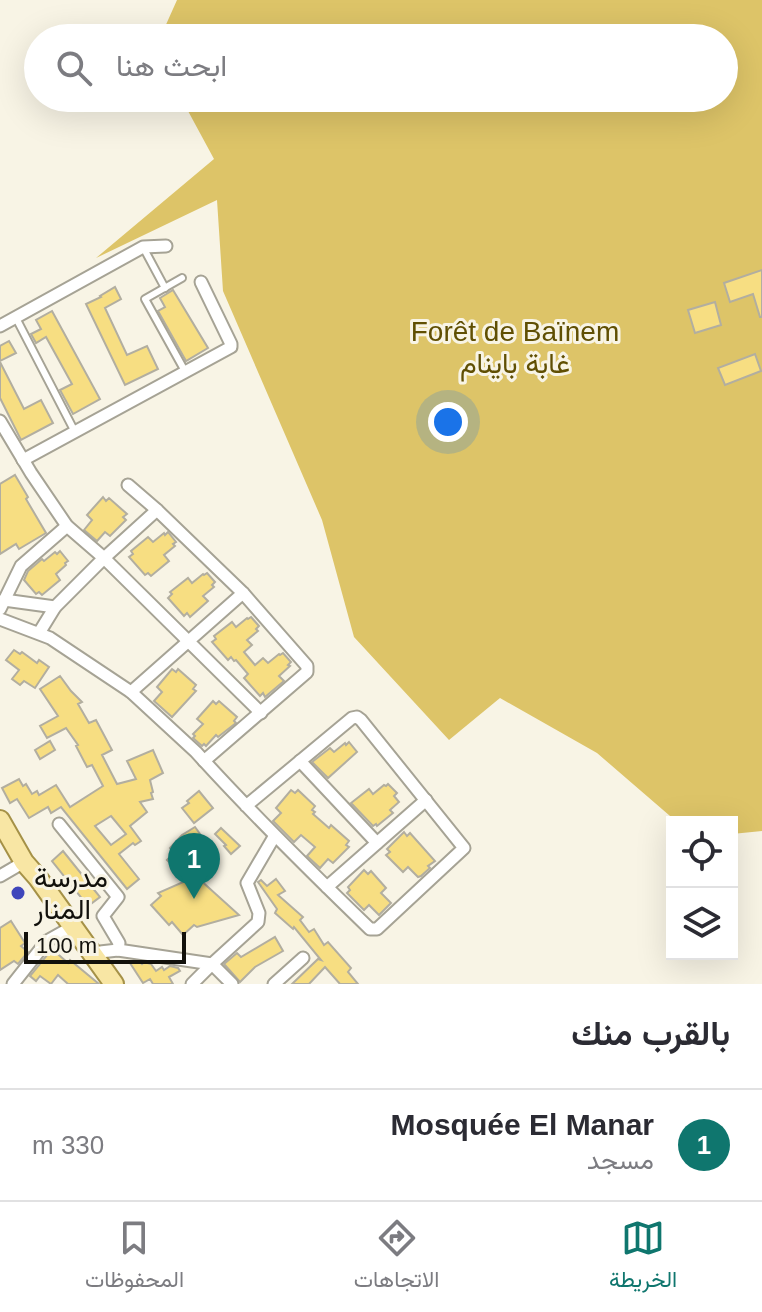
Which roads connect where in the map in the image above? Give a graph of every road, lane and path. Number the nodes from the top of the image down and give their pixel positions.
1 (166, 246) dead end
2 (143, 247) junction
3 (182, 278) dead end
4 (201, 282) dead end
5 (165, 288) junction
6 (16, 317) junction
7 (0, 326) edge
8 (186, 373) junction
9 (0, 421) edge
10 (75, 432) junction
11 (23, 460) junction
12 (128, 485) dead end
13 (157, 510) junction
14 (67, 526) junction
15 (104, 558) junction
16 (243, 593) junction
17 (2, 604) edge
18 (55, 607) junction
19 (0, 619) edge
20 (39, 633) junction
21 (189, 642) junction
22 (131, 692) junction
23 (261, 713) junction
24 (204, 761) junction
25 (300, 761) junction
26 (426, 800) junction
27 (246, 806) junction
28 (0, 820) edge
29 (59, 824) dead end
30 (274, 837) junction
31 (377, 843) junction
32 (24, 862) junction
33 (0, 876) edge
34 (327, 887) junction
35 (72, 927) junction
36 (118, 950) junction
37 (91, 953) junction
38 (303, 958) dead end
39 (212, 964) junction
40 (110, 982) edge
41 (13, 984) edge
42 (192, 984) edge
43 (232, 984) edge
44 (274, 984) edge

1 - 2 street
2 - 5 lane
2 - 6 street
3 - 5 lane
4 - 8 street
5 - 8 lane
6 - 7 street
6 - 10 lane
8 - 10 street
9 - 11 street
10 - 11 street
11 - 14 street
12 - 13 street
13 - 15 street
13 - 16 street
14 - 15 street
14 - 17 street
15 - 18 street
15 - 21 street
16 - 21 street
16 - 23 street
17 - 18 street
18 - 20 street
19 - 20 street
20 - 22 street
21 - 22 street
21 - 23 street
22 - 24 street
23 - 24 street
24 - 27 street
25 - 26 street
25 - 27 street
25 - 31 street
26 - 31 street
26 - 34 street
27 - 30 street
28 - 32 main road
29 - 36 street
30 - 34 street
30 - 39 street
31 - 34 street
32 - 33 street
32 - 35 main road
35 - 37 main road
35 - 41 street
36 - 37 street
36 - 39 street
37 - 40 main road
38 - 44 street
39 - 42 street
39 - 43 street

